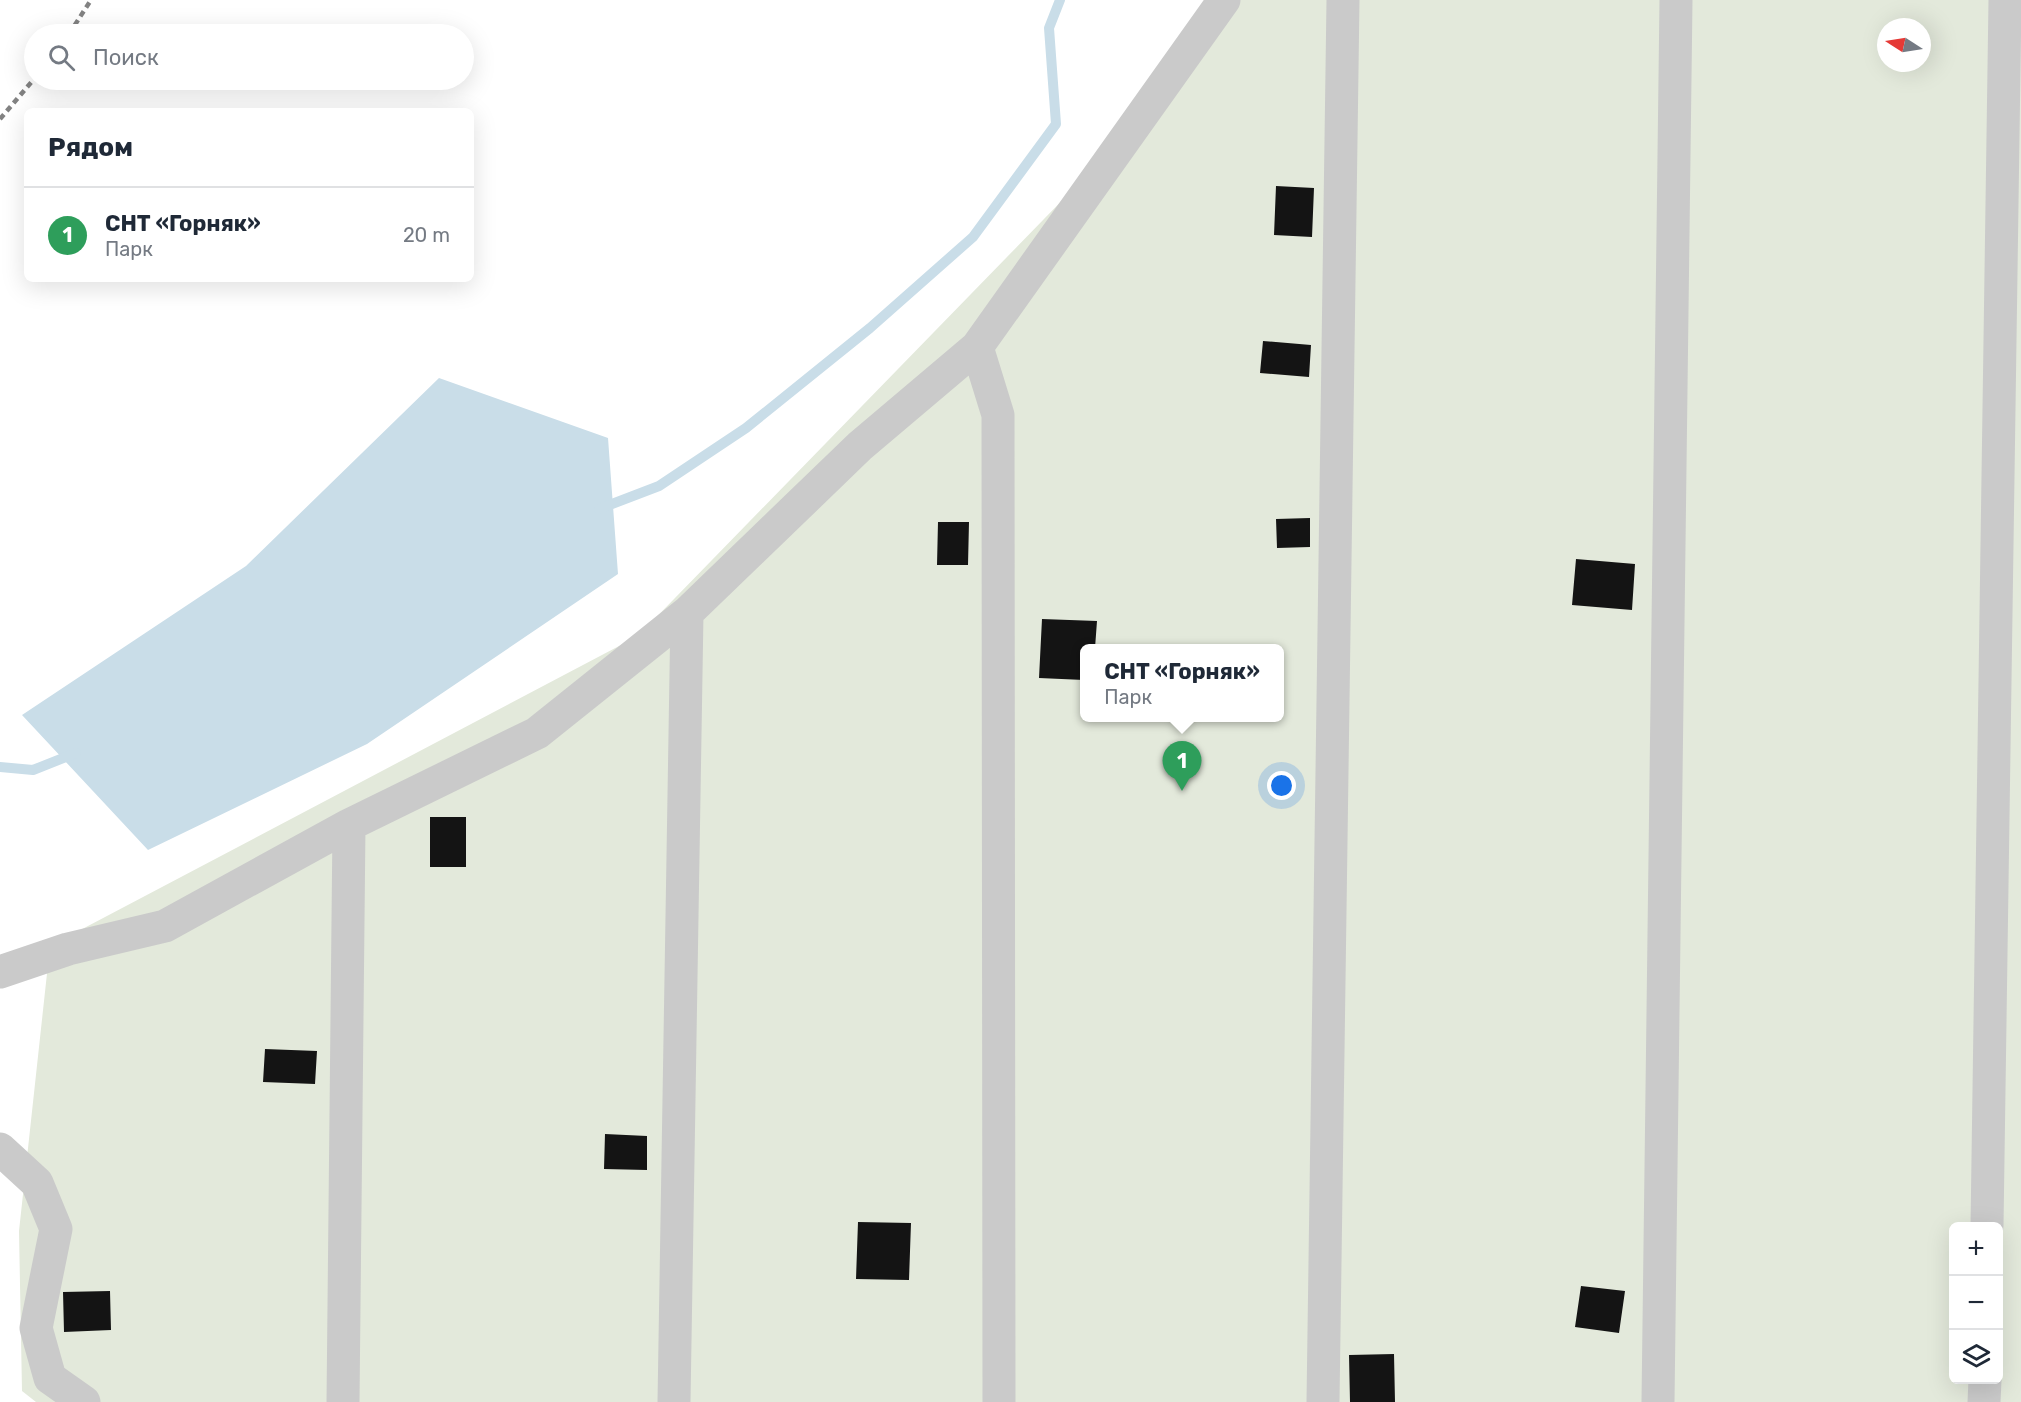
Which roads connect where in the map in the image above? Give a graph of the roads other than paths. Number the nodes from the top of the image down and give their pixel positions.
1 (1224, 0) edge
2 (1343, 0) edge
3 (1676, 0) edge
4 (2005, 0) edge
5 (977, 347) junction
6 (687, 613) junction
7 (349, 825) junction
8 (0, 972) edge
9 (0, 1149) edge
10 (1987, 1222) edge
11 (1985, 1384) edge
12 (84, 1402) edge
13 (343, 1402) edge
14 (674, 1402) edge
15 (999, 1402) edge
16 (1323, 1402) edge
17 (1658, 1402) edge
18 (1984, 1402) edge

1 - 5 street
2 - 16 street
3 - 17 street
4 - 10 street
5 - 6 street
5 - 15 street
6 - 7 street
6 - 14 street
7 - 8 street
7 - 13 street
9 - 12 street
11 - 18 street

